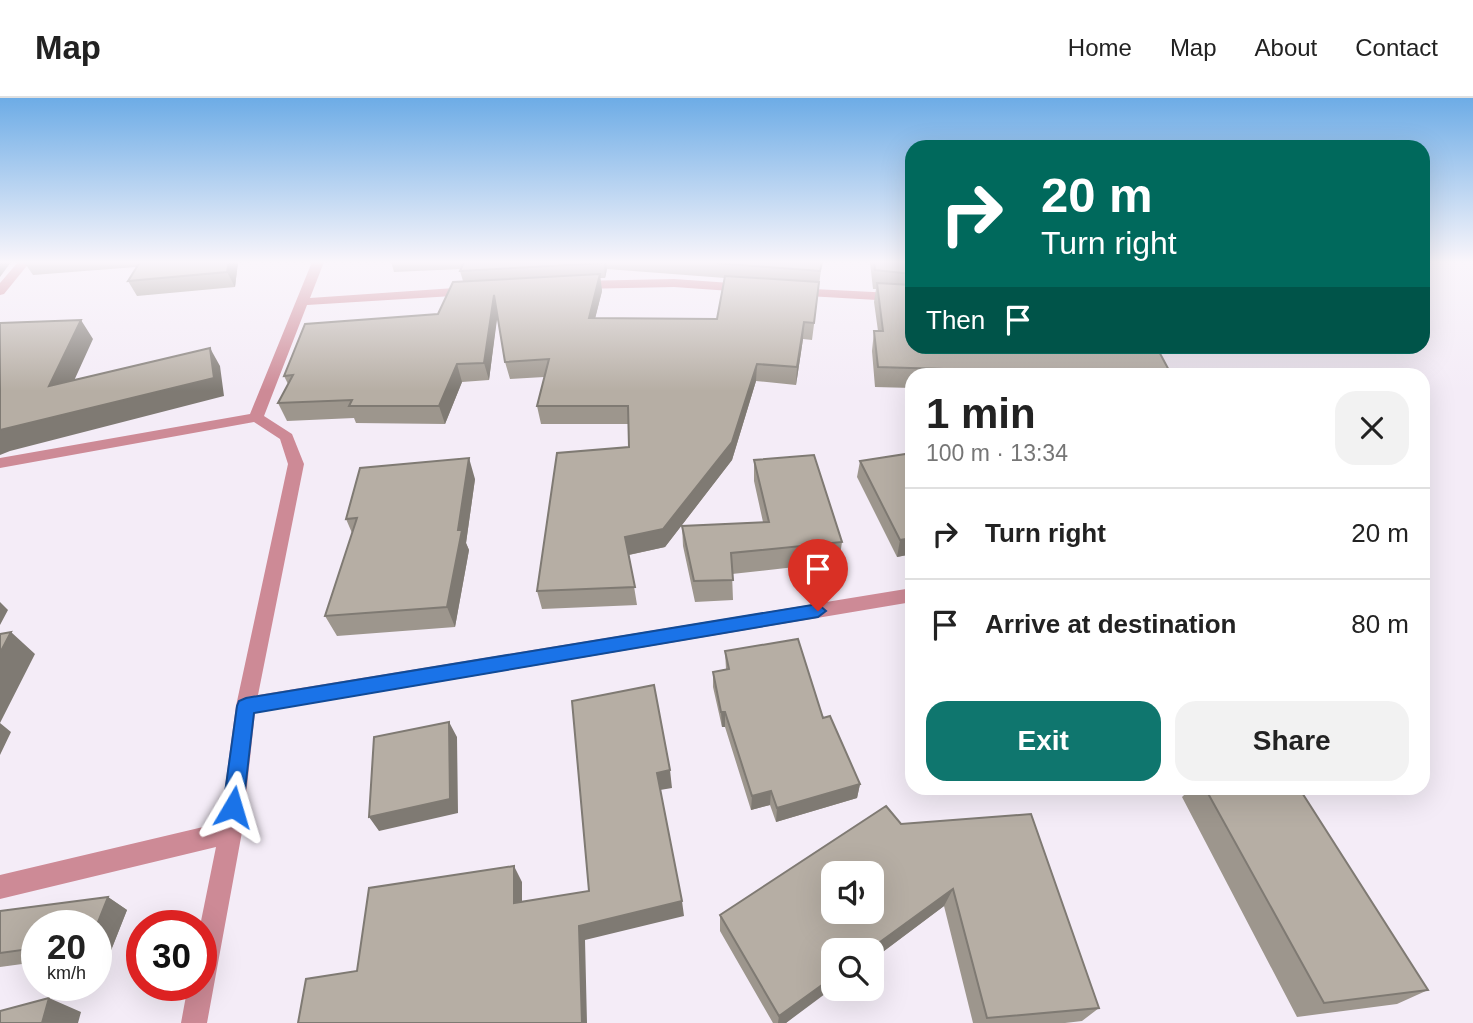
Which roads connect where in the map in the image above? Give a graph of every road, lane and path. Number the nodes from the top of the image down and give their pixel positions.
1 (301, 305) edge
2 (256, 418) junction
3 (0, 463) edge
4 (905, 597) edge
5 (246, 706) junction
6 (230, 832) junction
7 (0, 887) edge
8 (215, 910) edge
9 (198, 1001) edge
10 (194, 1023) edge

1 - 2 street
2 - 3 street
2 - 5 street
4 - 5 street
5 - 6 street
6 - 7 street
6 - 8 street
9 - 10 street

